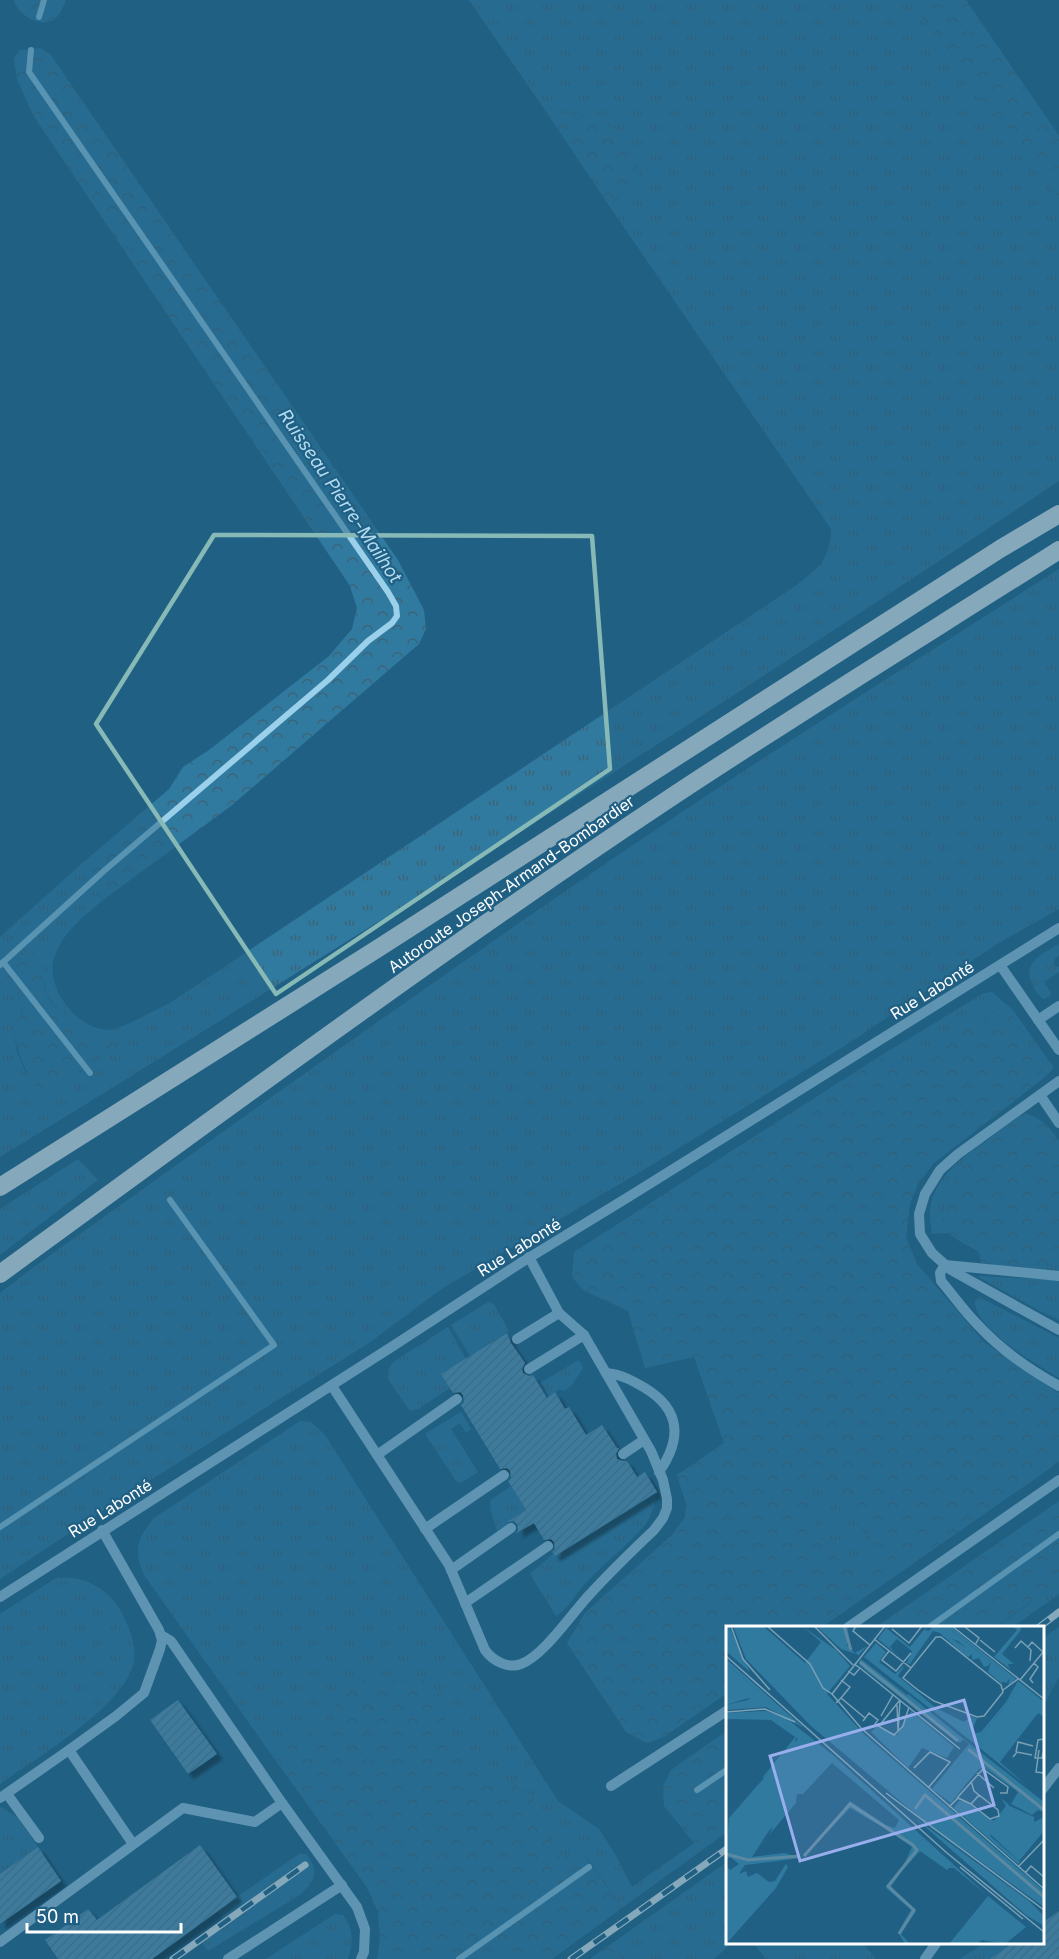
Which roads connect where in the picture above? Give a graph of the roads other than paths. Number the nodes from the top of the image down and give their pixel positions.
1 (1059, 505) edge
2 (1059, 514) edge
3 (1000, 549) junction
4 (1059, 550) edge
5 (1059, 928) edge
6 (1000, 965) junction
7 (1059, 1006) edge
8 (1038, 1020) junction
9 (1059, 1050) edge
10 (1059, 1081) edge
11 (1040, 1095) junction
12 (1059, 1123) edge
13 (0, 1187) edge
14 (529, 1257) junction
15 (945, 1264) junction
16 (0, 1274) edge
17 (1059, 1276) edge
18 (559, 1313) junction
19 (1059, 1330) edge
20 (584, 1335) junction
21 (517, 1339) dead end
22 (529, 1369) dead end
23 (606, 1373) junction
24 (332, 1386) junction
25 (1059, 1386) edge
26 (457, 1399) dead end
27 (644, 1440) junction
28 (622, 1454) dead end
29 (377, 1455) junction
30 (659, 1472) junction
31 (504, 1475) dead end
32 (1059, 1480) edge
33 (511, 1528) dead end
34 (425, 1529) junction
35 (102, 1530) junction
36 (548, 1546) dead end
37 (451, 1570) junction
38 (0, 1597) edge
39 (465, 1603) junction
40 (850, 1626) edge
41 (161, 1635) junction
42 (726, 1711) edge
43 (69, 1750) junction
44 (1059, 1768) edge
45 (611, 1786) dead end
46 (1044, 1787) edge
47 (3, 1796) edge
48 (282, 1803) junction
49 (39, 1838) dead end
50 (133, 1844) junction
51 (342, 1885) junction
52 (0, 1942) edge
53 (936, 1944) edge
54 (228, 1959) edge
55 (361, 1959) edge
56 (925, 1959) edge

1 - 3 highway
2 - 3 highway
3 - 13 highway, Autoroute Joseph-Armand-Bombardier
4 - 16 highway, Autoroute Joseph-Armand-Bombardier
5 - 6 street, Rue Labonté
6 - 8 street
6 - 14 street, Rue Labonté
7 - 8 street
8 - 9 street
10 - 11 street
11 - 12 street
11 - 15 street
14 - 18 street
14 - 24 street, Rue Labonté
15 - 17 street
15 - 19 street
15 - 25 street
18 - 20 street
18 - 21 street
20 - 22 street
20 - 23 street
23 - 27 street
23 - 30 street
24 - 29 street
24 - 35 street, Rue Labonté
26 - 29 street
27 - 28 street
27 - 30 street
29 - 34 street
30 - 39 street
31 - 34 street
32 - 40 street
33 - 37 street
34 - 37 street
35 - 38 street, Rue Labonté
35 - 41 street
36 - 39 street
37 - 39 street
41 - 43 street
41 - 48 street
42 - 45 street
43 - 47 street
43 - 50 street
44 - 46 street
47 - 49 street
48 - 50 street
48 - 51 street
50 - 52 street
51 - 54 street
51 - 55 street
53 - 56 street

